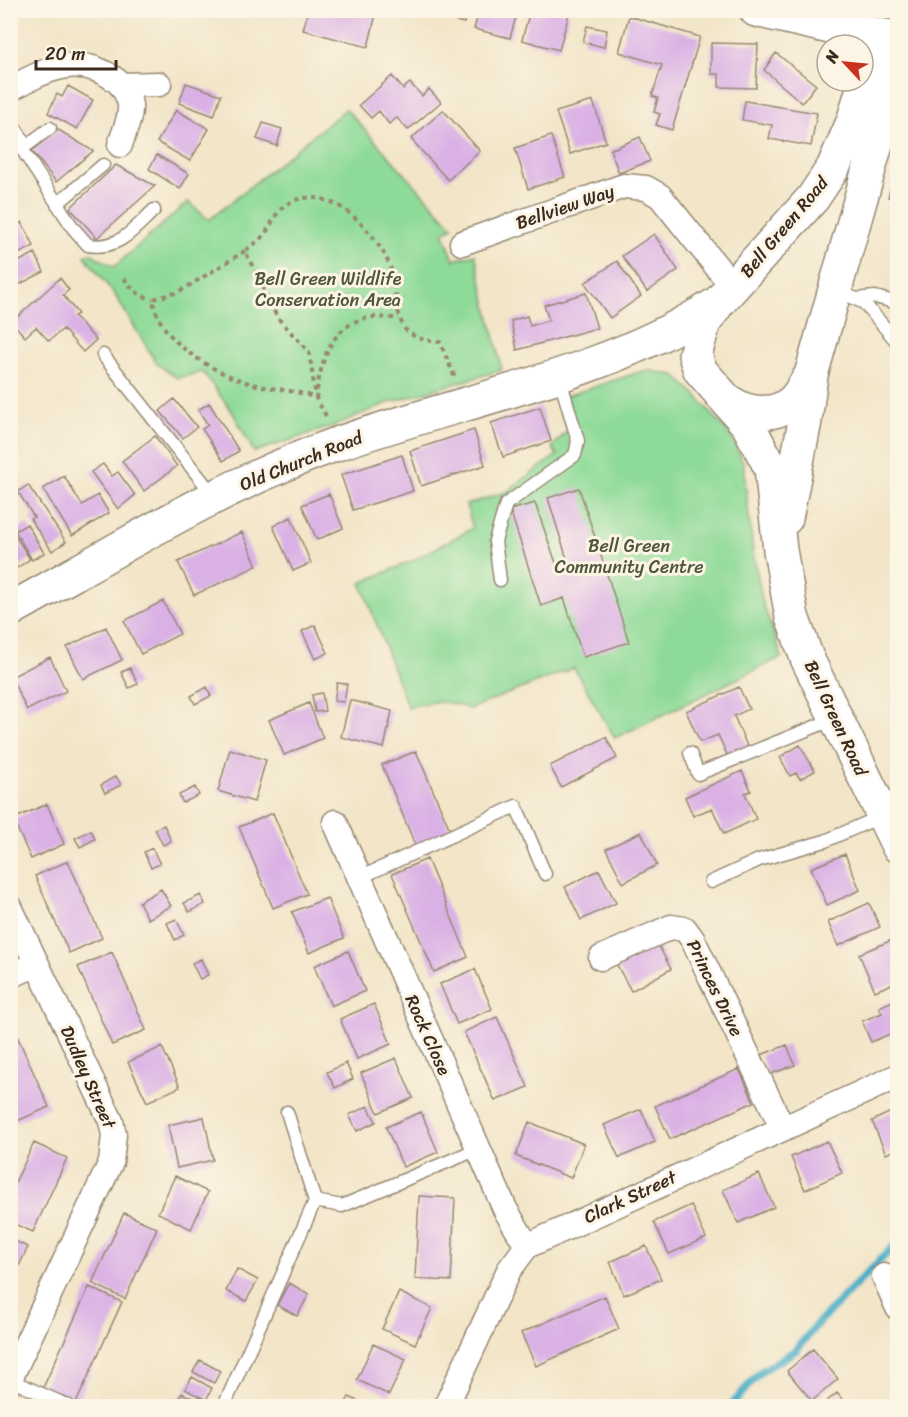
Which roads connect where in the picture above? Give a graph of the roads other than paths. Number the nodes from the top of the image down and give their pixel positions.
1 (767, 14) edge
2 (888, 37) edge
3 (815, 40) edge
4 (897, 66) edge
5 (159, 84) dead end
6 (121, 85) junction
7 (10, 89) edge
8 (849, 93) edge
9 (853, 122) junction
10 (50, 128) dead end
11 (16, 140) edge
12 (120, 145) dead end
13 (103, 165) dead end
14 (813, 198) junction
15 (57, 204) junction
16 (154, 210) dead end
17 (853, 226) junction
18 (462, 243) dead end
19 (845, 294) junction
20 (726, 295) junction
21 (897, 303) edge
22 (897, 343) edge
23 (103, 355) dead end
24 (611, 357) junction
25 (700, 370) junction
26 (558, 374) junction
27 (811, 375) junction
28 (730, 402) junction
29 (215, 497) junction
30 (780, 550) junction
31 (500, 580) dead end
32 (10, 610) edge
33 (835, 718) junction
34 (690, 753) dead end
35 (883, 815) junction
36 (334, 822) dead end
37 (897, 846) edge
38 (545, 874) dead end
39 (359, 878) junction
40 (711, 882) dead end
41 (10, 907) edge
42 (601, 958) dead end
43 (37, 964) junction
44 (10, 976) edge
45 (897, 1076) edge
46 (287, 1112) dead end
47 (782, 1127) junction
48 (478, 1149) junction
49 (315, 1201) junction
50 (527, 1246) junction
51 (884, 1276) dead end
52 (897, 1308) edge
53 (10, 1379) edge
54 (69, 1407) edge
55 (224, 1407) edge
56 (446, 1407) edge

1 - 2 main road
1 - 3 main road
2 - 9 main road, Bell Green Road
4 - 17 main road, Bell Green Road
5 - 6 street
6 - 7 street
6 - 12 street
8 - 9 main road
9 - 14 main road, Bell Green Road
10 - 11 lane
11 - 15 lane
13 - 15 lane
14 - 17 main road
14 - 20 main road, Bell Green Road
15 - 16 lane
17 - 19 main road, Bell Green Road
18 - 20 street, Bellview Way
19 - 21 lane
19 - 22 lane
19 - 27 main road, Bell Green Road
20 - 24 main road, Old Church Road
20 - 25 main road, Bell Green Road
23 - 29 lane
24 - 25 main road, Old Church Road
24 - 26 main road, Old Church Road
25 - 28 main road, Bell Green Road
26 - 29 main road, Old Church Road
26 - 31 lane
27 - 28 main road, Bell Green Road
27 - 30 main road, Bell Green Road
28 - 30 main road, Bell Green Road
29 - 32 main road, Old Church Road
30 - 33 main road, Bell Green Road
33 - 34 lane
33 - 35 main road, Bell Green Road
35 - 37 main road, Bell Green Road
35 - 40 lane
36 - 39 street, Rock Close
38 - 39 lane
39 - 48 street, Rock Close
41 - 43 street, Dudley Street
42 - 47 street, Princes Drive
43 - 44 street
43 - 53 street, Dudley Street
45 - 47 street, Clark Street
46 - 49 lane
47 - 50 street, Clark Street
48 - 49 lane
48 - 50 street, Rock Close
49 - 55 lane
50 - 56 street, Clark Street
51 - 52 street
53 - 54 lane

